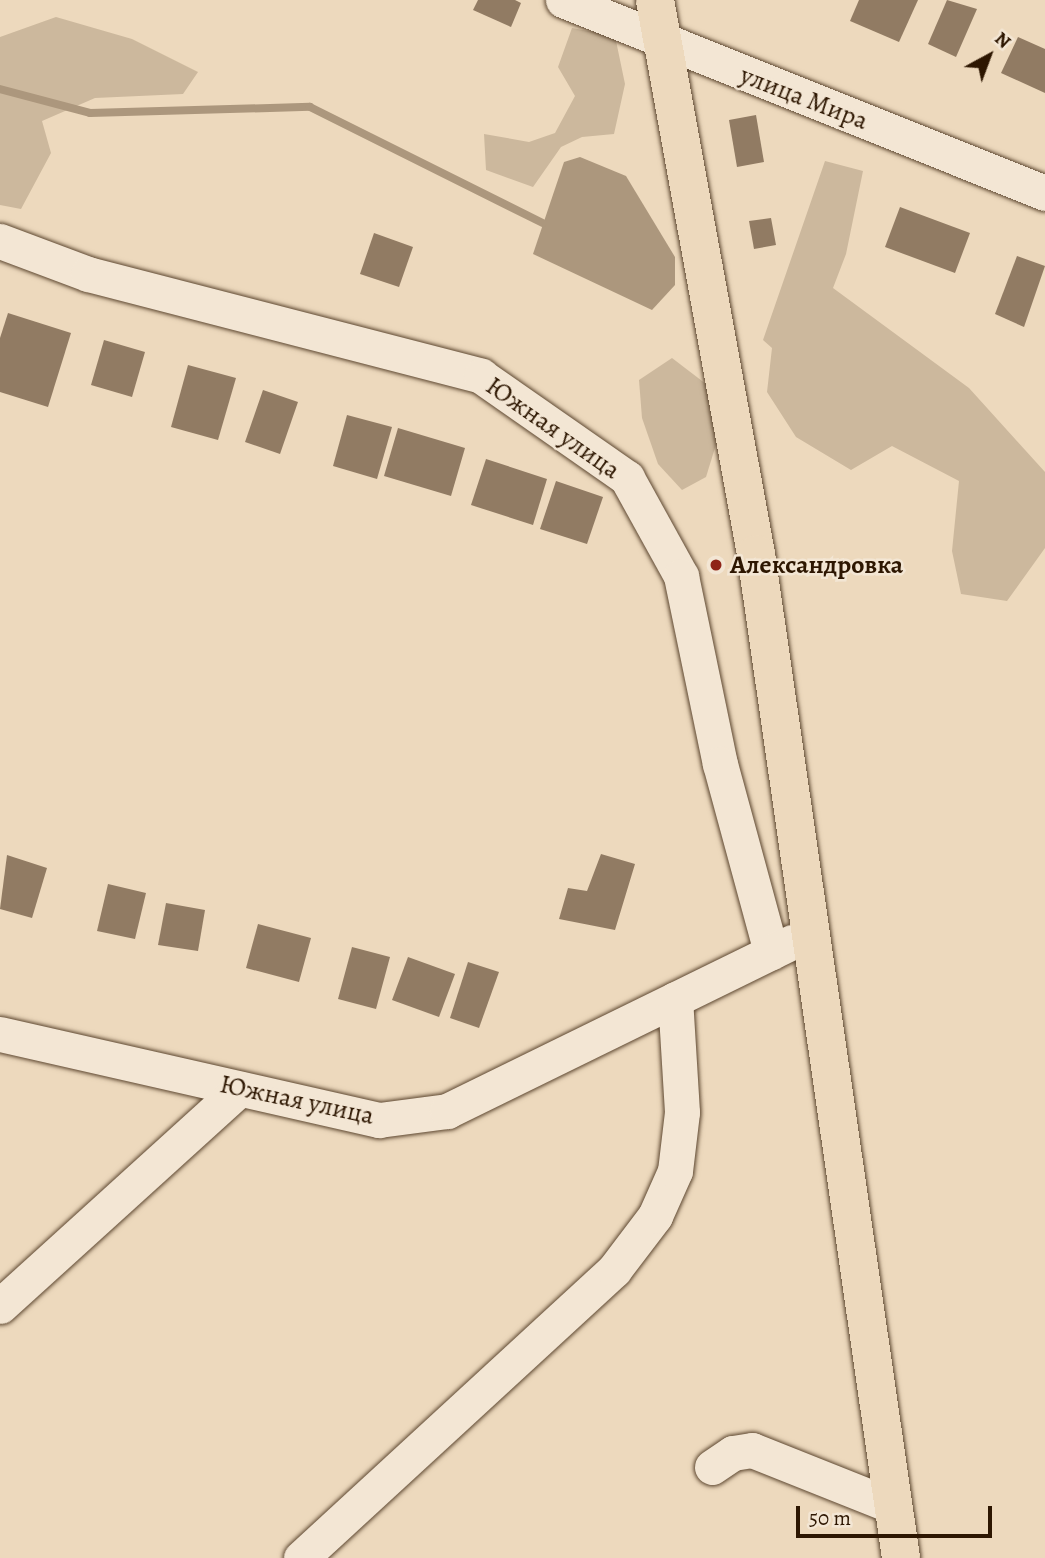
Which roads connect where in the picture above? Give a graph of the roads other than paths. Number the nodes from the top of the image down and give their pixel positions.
1 (563, 0) edge
2 (655, 0) edge
3 (661, 42) junction
4 (1045, 193) edge
5 (0, 242) edge
6 (814, 931) junction
7 (771, 952) junction
8 (676, 999) junction
9 (0, 1034) edge
10 (239, 1089) junction
11 (0, 1306) edge
12 (712, 1467) dead end
13 (893, 1506) junction
14 (301, 1558) edge
15 (901, 1558) edge

1 - 3 street, улица Мира
2 - 3 main road
3 - 4 street, улица Мира
3 - 6 main road
5 - 7 street, Южная улица
6 - 7 street, Южная улица
6 - 13 main road
7 - 8 street, Южная улица
8 - 10 street, Южная улица
8 - 14 street
9 - 10 street, Южная улица
10 - 11 street
12 - 13 street
13 - 15 main road

